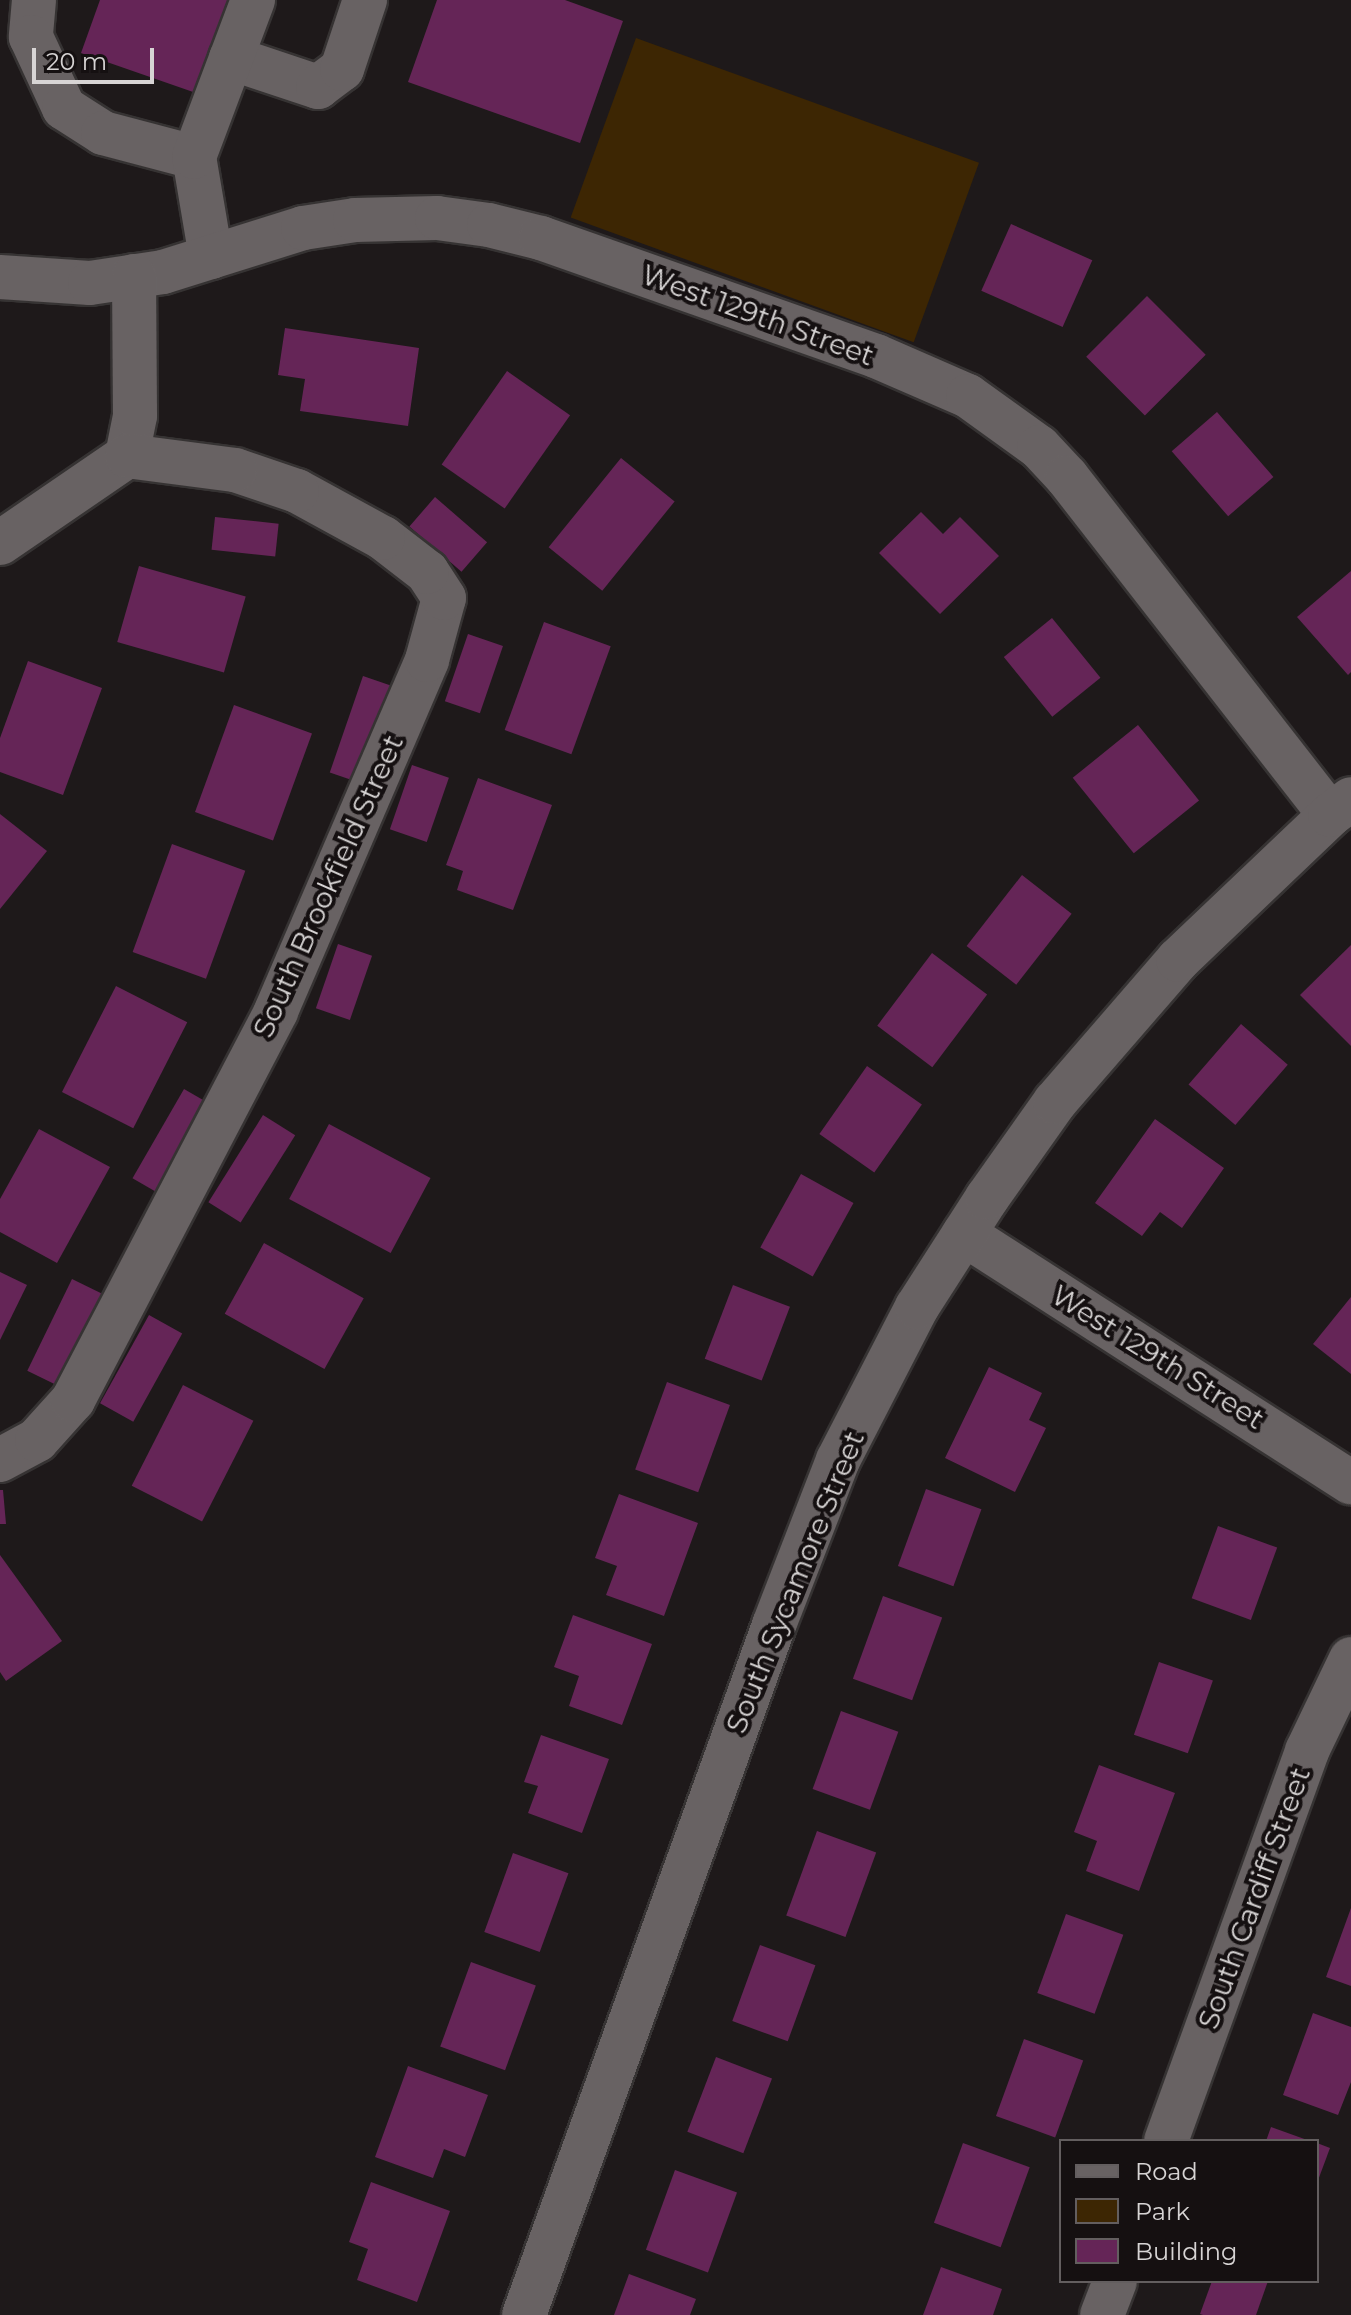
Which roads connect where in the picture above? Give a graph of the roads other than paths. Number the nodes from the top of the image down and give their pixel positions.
1 (34, 0) edge
2 (253, 0) edge
3 (365, 0) edge
4 (231, 58) junction
5 (194, 157) junction
6 (211, 257) junction
7 (134, 276) junction
8 (0, 277) edge
9 (127, 456) junction
10 (0, 543) edge
11 (1340, 807) edge
12 (964, 1234) junction
13 (0, 1460) edge
14 (1351, 1482) edge
15 (1351, 1659) edge
16 (1167, 2139) edge
17 (1114, 2283) edge
18 (524, 2315) edge
19 (1102, 2315) edge

1 - 5 street
2 - 4 street
3 - 4 street
4 - 5 street
5 - 6 street
6 - 7 street, West 129th Street
6 - 11 street, West 129th Street
7 - 8 street, West 129th Street
7 - 9 street
9 - 10 street
9 - 13 street, South Brookfield Street
11 - 12 street, South Sycamore Street
12 - 14 street, West 129th Street
12 - 18 street, South Sycamore Street
15 - 16 street, South Cardiff Street
17 - 19 street

